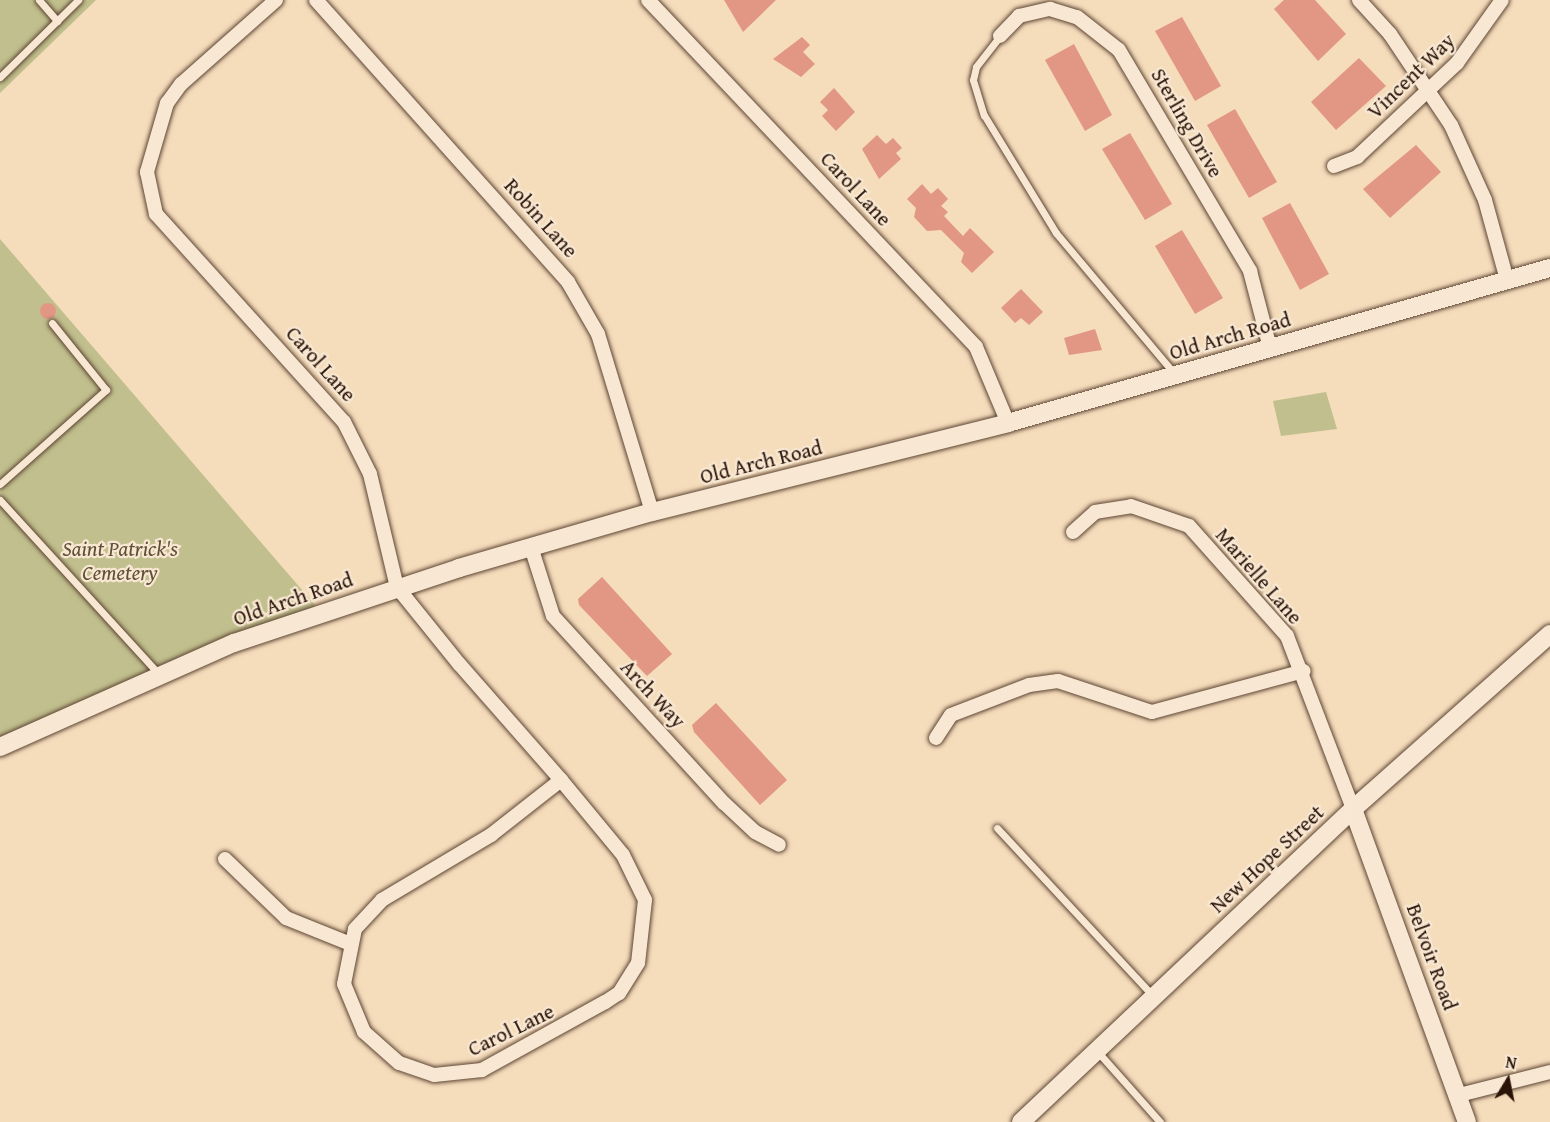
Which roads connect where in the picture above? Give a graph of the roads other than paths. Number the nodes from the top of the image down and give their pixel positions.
1 (78, 0) edge
2 (276, 0) edge
3 (316, 0) edge
4 (648, 0) edge
5 (1359, 0) edge
6 (1502, 0) edge
7 (40, 1) edge
8 (57, 21) junction
9 (1000, 36) joint
10 (0, 76) edge
11 (1428, 88) junction
12 (1334, 166) dead end
13 (1550, 268) edge
14 (1507, 280) junction
15 (52, 323) dead end
16 (1270, 348) junction
17 (1176, 375) junction
18 (1008, 423) junction
19 (0, 484) edge
20 (0, 500) edge
21 (652, 513) junction
22 (1073, 532) dead end
23 (531, 547) junction
24 (397, 587) junction
25 (1550, 634) edge
26 (1304, 671) junction
27 (161, 675) junction
28 (936, 738) dead end
29 (0, 747) edge
30 (561, 780) junction
31 (1353, 809) junction
32 (997, 828) dead end
33 (779, 844) dead end
34 (225, 859) dead end
35 (348, 943) junction
36 (1154, 997) junction
37 (1097, 1051) junction
38 (1550, 1072) edge
39 (1459, 1095) junction
40 (1021, 1122) edge
41 (1160, 1122) edge
42 (1467, 1122) edge

1 - 8 lane
2 - 24 street, Carol Lane
3 - 21 street, Robin Lane
4 - 18 street, Carol Lane
5 - 11 street
6 - 11 street, Vincent Way
7 - 8 lane
8 - 10 lane
9 - 16 street, Sterling Drive
9 - 17 lane
11 - 12 street, Vincent Way
11 - 14 street
13 - 14 street, Old Arch Road
14 - 16 street, Old Arch Road
15 - 19 lane
16 - 17 street, Old Arch Road
17 - 18 street, Old Arch Road
18 - 21 street, Old Arch Road
20 - 27 lane
21 - 23 street, Old Arch Road
22 - 26 street, Marielle Lane
23 - 24 street, Old Arch Road
23 - 33 street, Arch Way
24 - 27 street, Old Arch Road
24 - 30 street, Carol Lane
25 - 31 street, New Hope Street
26 - 28 street
26 - 31 street, Marielle Lane
27 - 29 street, Old Arch Road
30 - 35 street
30 - 35 street, Carol Lane
31 - 36 street, New Hope Street
31 - 39 street, Belvoir Road
32 - 36 lane
34 - 35 street
36 - 37 street, New Hope Street
37 - 40 street, New Hope Street
37 - 41 lane
38 - 39 street
39 - 42 street, Belvoir Road

